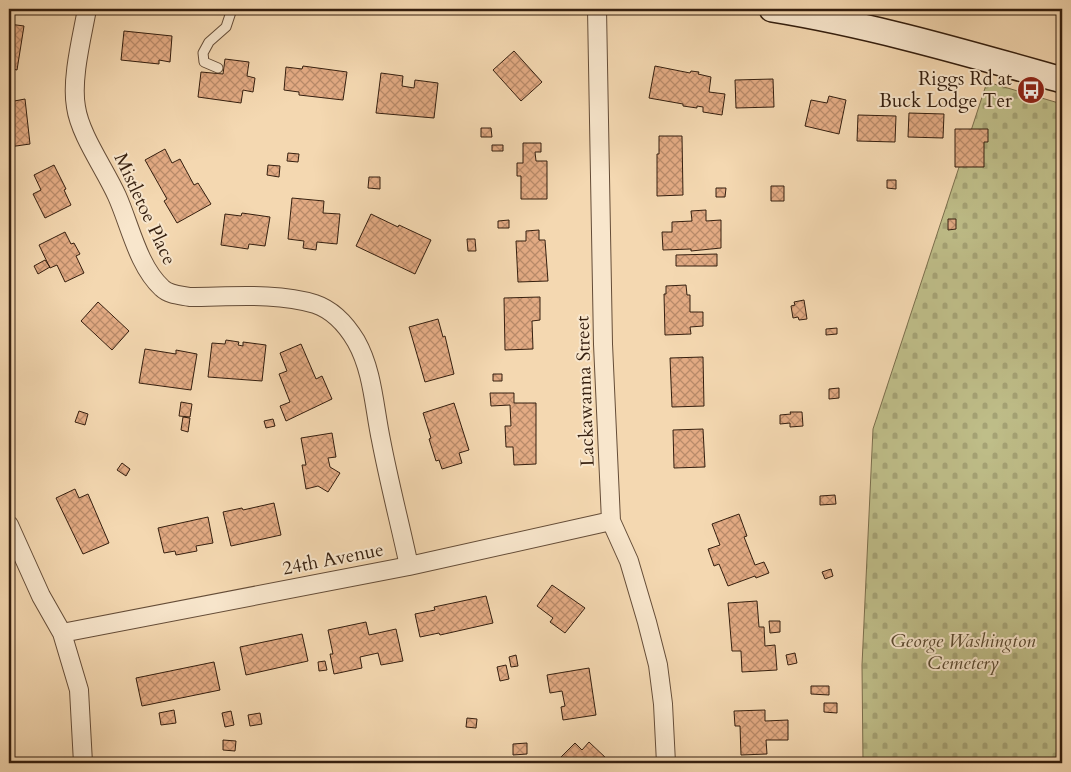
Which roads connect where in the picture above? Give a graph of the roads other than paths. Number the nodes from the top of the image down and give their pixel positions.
1 (87, 9) edge
2 (232, 9) edge
3 (597, 9) edge
4 (772, 9) edge
5 (218, 68) dead end
6 (1062, 80) edge
7 (611, 521) junction
8 (9, 525) edge
9 (409, 566) junction
10 (62, 633) junction
11 (83, 763) edge
12 (666, 763) edge

1 - 9 street, Mistletoe Place
2 - 5 lane
3 - 7 street, Lackawanna Street
4 - 6 main road
7 - 9 street, 24th Avenue
7 - 12 street, Lackawanna Street
8 - 10 street
9 - 10 street, 24th Avenue
10 - 11 street

